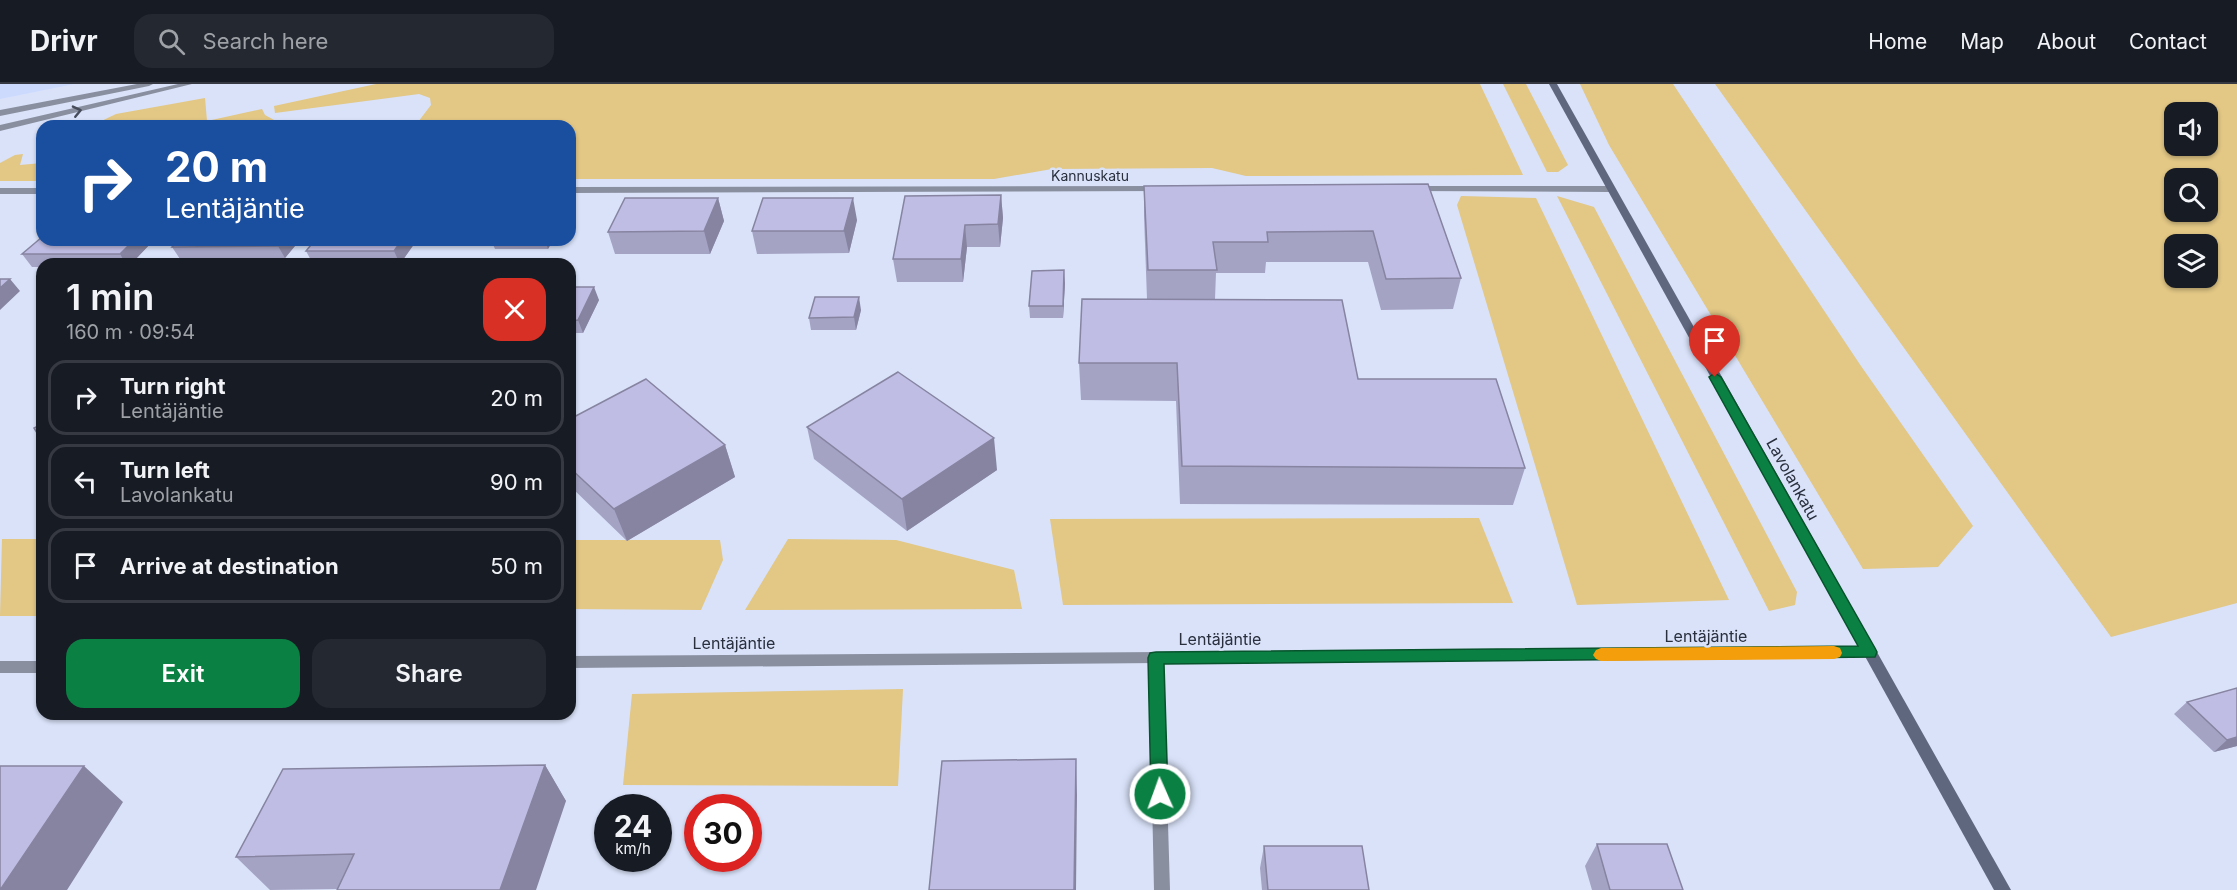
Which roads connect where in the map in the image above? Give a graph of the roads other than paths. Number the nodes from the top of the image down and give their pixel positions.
1 (149, 84) edge
2 (188, 84) edge
3 (1553, 84) edge
4 (0, 113) edge
5 (0, 128) edge
6 (1165, 189) edge
7 (1406, 189) edge
8 (1610, 189) junction
9 (576, 190) edge
10 (0, 191) edge
11 (36, 191) edge
12 (1870, 652) junction
13 (1156, 658) junction
14 (576, 662) edge
15 (0, 667) edge
16 (36, 667) edge
17 (1162, 890) edge
18 (2003, 890) edge

1 - 4 street
5 -> 2 street
3 - 8 main road, Lavolankatu
6 - 9 street, Kannuskatu
7 - 8 street
8 - 12 main road, Lavolankatu
10 - 11 street
12 - 13 street, Lentäjäntie
12 - 18 main road, Lavolankatu
13 - 14 street, Lentäjäntie
13 - 17 street
15 - 16 street

